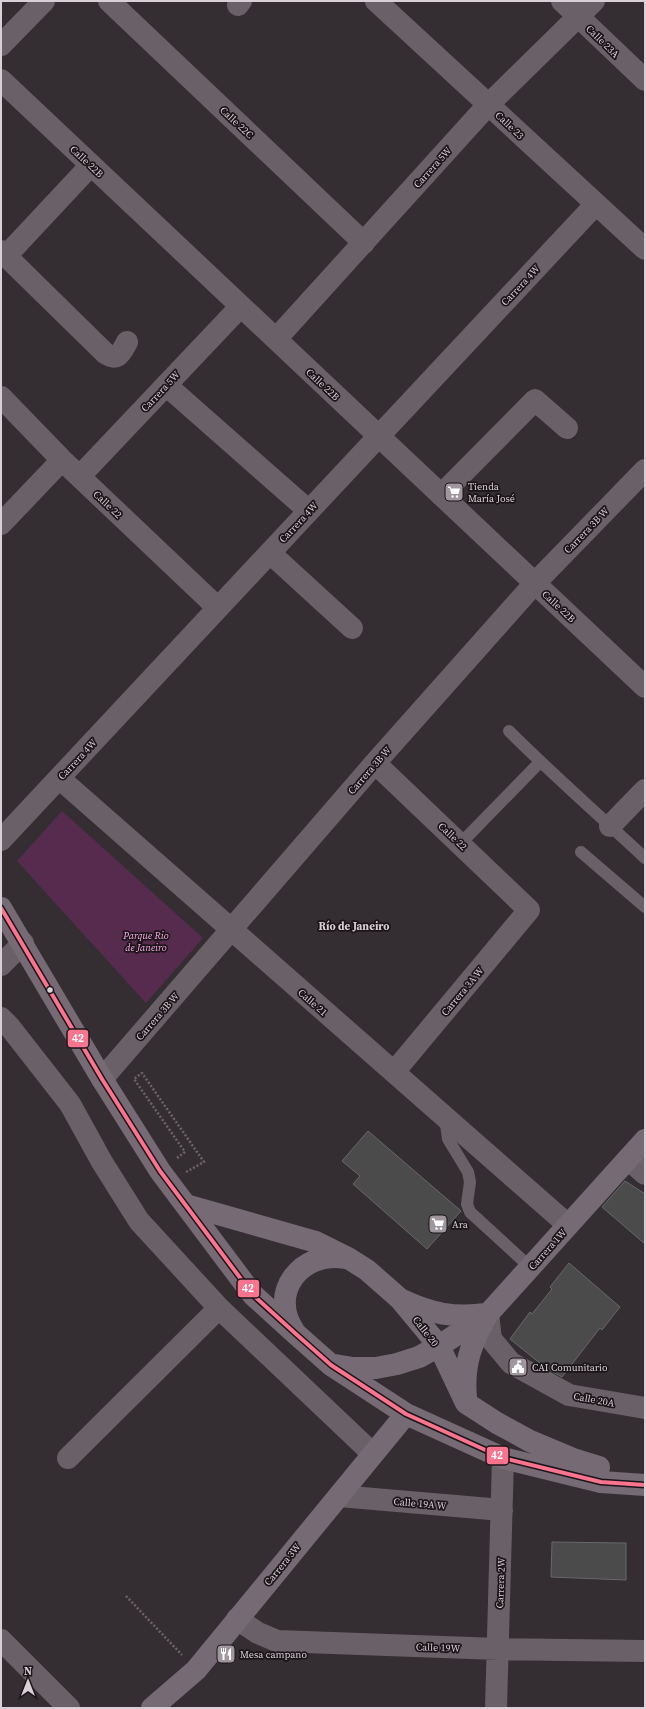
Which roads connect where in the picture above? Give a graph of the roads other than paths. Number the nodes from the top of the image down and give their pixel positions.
1 (44, 1) edge
2 (109, 1) edge
3 (376, 1) edge
4 (562, 1) edge
5 (594, 1) edge
6 (578, 17) junction
7 (1, 45) edge
8 (1, 80) edge
9 (645, 80) edge
10 (488, 104) junction
11 (91, 165) junction
12 (596, 204) junction
13 (364, 243) junction
14 (645, 249) edge
15 (4, 254) edge
16 (241, 306) junction
17 (276, 339) junction
18 (127, 342) dead end
19 (166, 385) junction
20 (1, 397) edge
21 (567, 428) dead end
22 (379, 436) junction
23 (62, 460) junction
24 (645, 470) edge
25 (80, 476) junction
26 (441, 495) junction
27 (309, 511) junction
28 (1, 524) edge
29 (270, 553) junction
30 (535, 583) junction
31 (218, 608) junction
32 (352, 628) dead end
33 (643, 681) edge
34 (509, 731) dead end
35 (540, 762) junction
36 (375, 763) junction
37 (59, 778) junction
38 (645, 790) edge
39 (610, 826) junction
40 (1, 840) edge
41 (461, 843) junction
42 (581, 852) dead end
43 (645, 858) edge
44 (645, 907) edge
45 (1, 908) edge
46 (529, 910) joint
47 (232, 930) junction
48 (23, 943) junction
49 (1, 965) edge
50 (1, 1018) edge
51 (394, 1072) junction
52 (102, 1079) junction
53 (445, 1117) junction
54 (645, 1140) edge
55 (628, 1159) junction
56 (645, 1174) edge
57 (186, 1205) junction
58 (568, 1225) junction
59 (348, 1258) junction
60 (530, 1267) junction
61 (400, 1299) junction
62 (219, 1308) junction
63 (488, 1314) junction
64 (296, 1334) junction
65 (438, 1346) junction
66 (332, 1365) junction
67 (466, 1403) junction
68 (645, 1408) edge
69 (406, 1414) junction
70 (373, 1454) junction
71 (68, 1458) dead end
72 (503, 1458) junction
73 (645, 1478) edge
74 (645, 1485) edge
75 (339, 1496) junction
76 (502, 1510) junction
77 (238, 1619) junction
78 (1, 1640) edge
79 (498, 1649) junction
80 (645, 1651) edge
81 (69, 1708) edge
82 (152, 1708) edge
83 (496, 1708) edge

1 - 7 street
2 - 13 street, Calle 22C
3 - 10 street, Calle 23
4 - 6 street, Calle 23A
5 - 6 street, Carrera 5W
6 - 9 street, Calle 23A
6 - 10 street, Carrera 5W
8 - 11 street, Calle 22B
10 - 12 street, Calle 23
10 - 13 street, Carrera 5W
11 - 15 street
11 - 16 street, Calle 22B
12 - 14 street, Calle 23
12 - 22 street, Carrera 4W
13 - 17 street, Carrera 5W
15 - 18 street
16 - 17 street, Calle 22B
16 - 19 street, Carrera 5W
17 - 22 street, Calle 22B
19 - 25 street, Carrera 5W
19 - 27 street
20 - 23 street, Calle 22
21 - 26 street
22 - 26 street, Calle 22B
22 - 27 street, Carrera 4W
23 - 25 street, Calle 22
23 - 28 street
24 - 30 street, Carrera 3B W
25 - 31 street, Calle 22
26 - 30 street, Calle 22B
27 - 29 street, Carrera 4W
29 - 31 street, Carrera 4W
29 - 32 street
30 - 33 street, Calle 22B
30 - 36 street, Carrera 3B W
31 - 37 street, Carrera 4W
34 - 35 lane
35 - 39 lane
35 - 41 lane
36 - 41 street, Calle 22
36 - 47 street, Carrera 3B W
37 - 40 street, Carrera 4W
37 - 47 street, Calle 21
38 - 39 street
39 - 43 lane
41 - 46 street, Calle 22
42 - 44 lane
45 - 48 main road
46 - 51 street, Carrera 3A W
47 - 51 street, Calle 21
47 - 52 street, Carrera 3B W
48 - 49 street
48 - 52 main road
50 - 62 street
51 - 53 street, Calle 21
52 - 57 main road
53 - 58 street, Calle 21
53 - 60 lane
54 - 55 main road, Carrera 1W
55 - 56 street
55 - 58 main road, Carrera 1W
57 - 59 main road, Calle 20
57 - 64 main road
58 - 60 main road, Carrera 1W
59 - 61 main road, Calle 20
59 - 64 main road
60 - 63 main road, Carrera 1W
61 - 63 main road
61 - 65 main road, Calle 20
62 - 70 street
62 - 71 street
63 - 65 main road, Carrera 1W
63 - 67 main road
63 - 68 street, Calle 20A
64 - 66 main road
65 - 66 main road, Carrera 1W
65 - 67 main road, Calle 20
66 - 69 main road
67 - 73 main road, Calle 20
69 - 70 main road, Carrera 3W
69 - 72 main road
70 - 75 main road, Carrera 3W
72 - 74 main road
72 - 76 street, Carrera 2W
75 - 76 street, Calle 19A W
75 - 77 main road, Carrera 3W
76 - 79 street, Carrera 2W
77 - 79 street, Calle 19W
77 - 82 main road, Carrera 3W
78 - 81 street
79 - 80 street, Calle 19W
79 - 83 street, Carrera 2W

